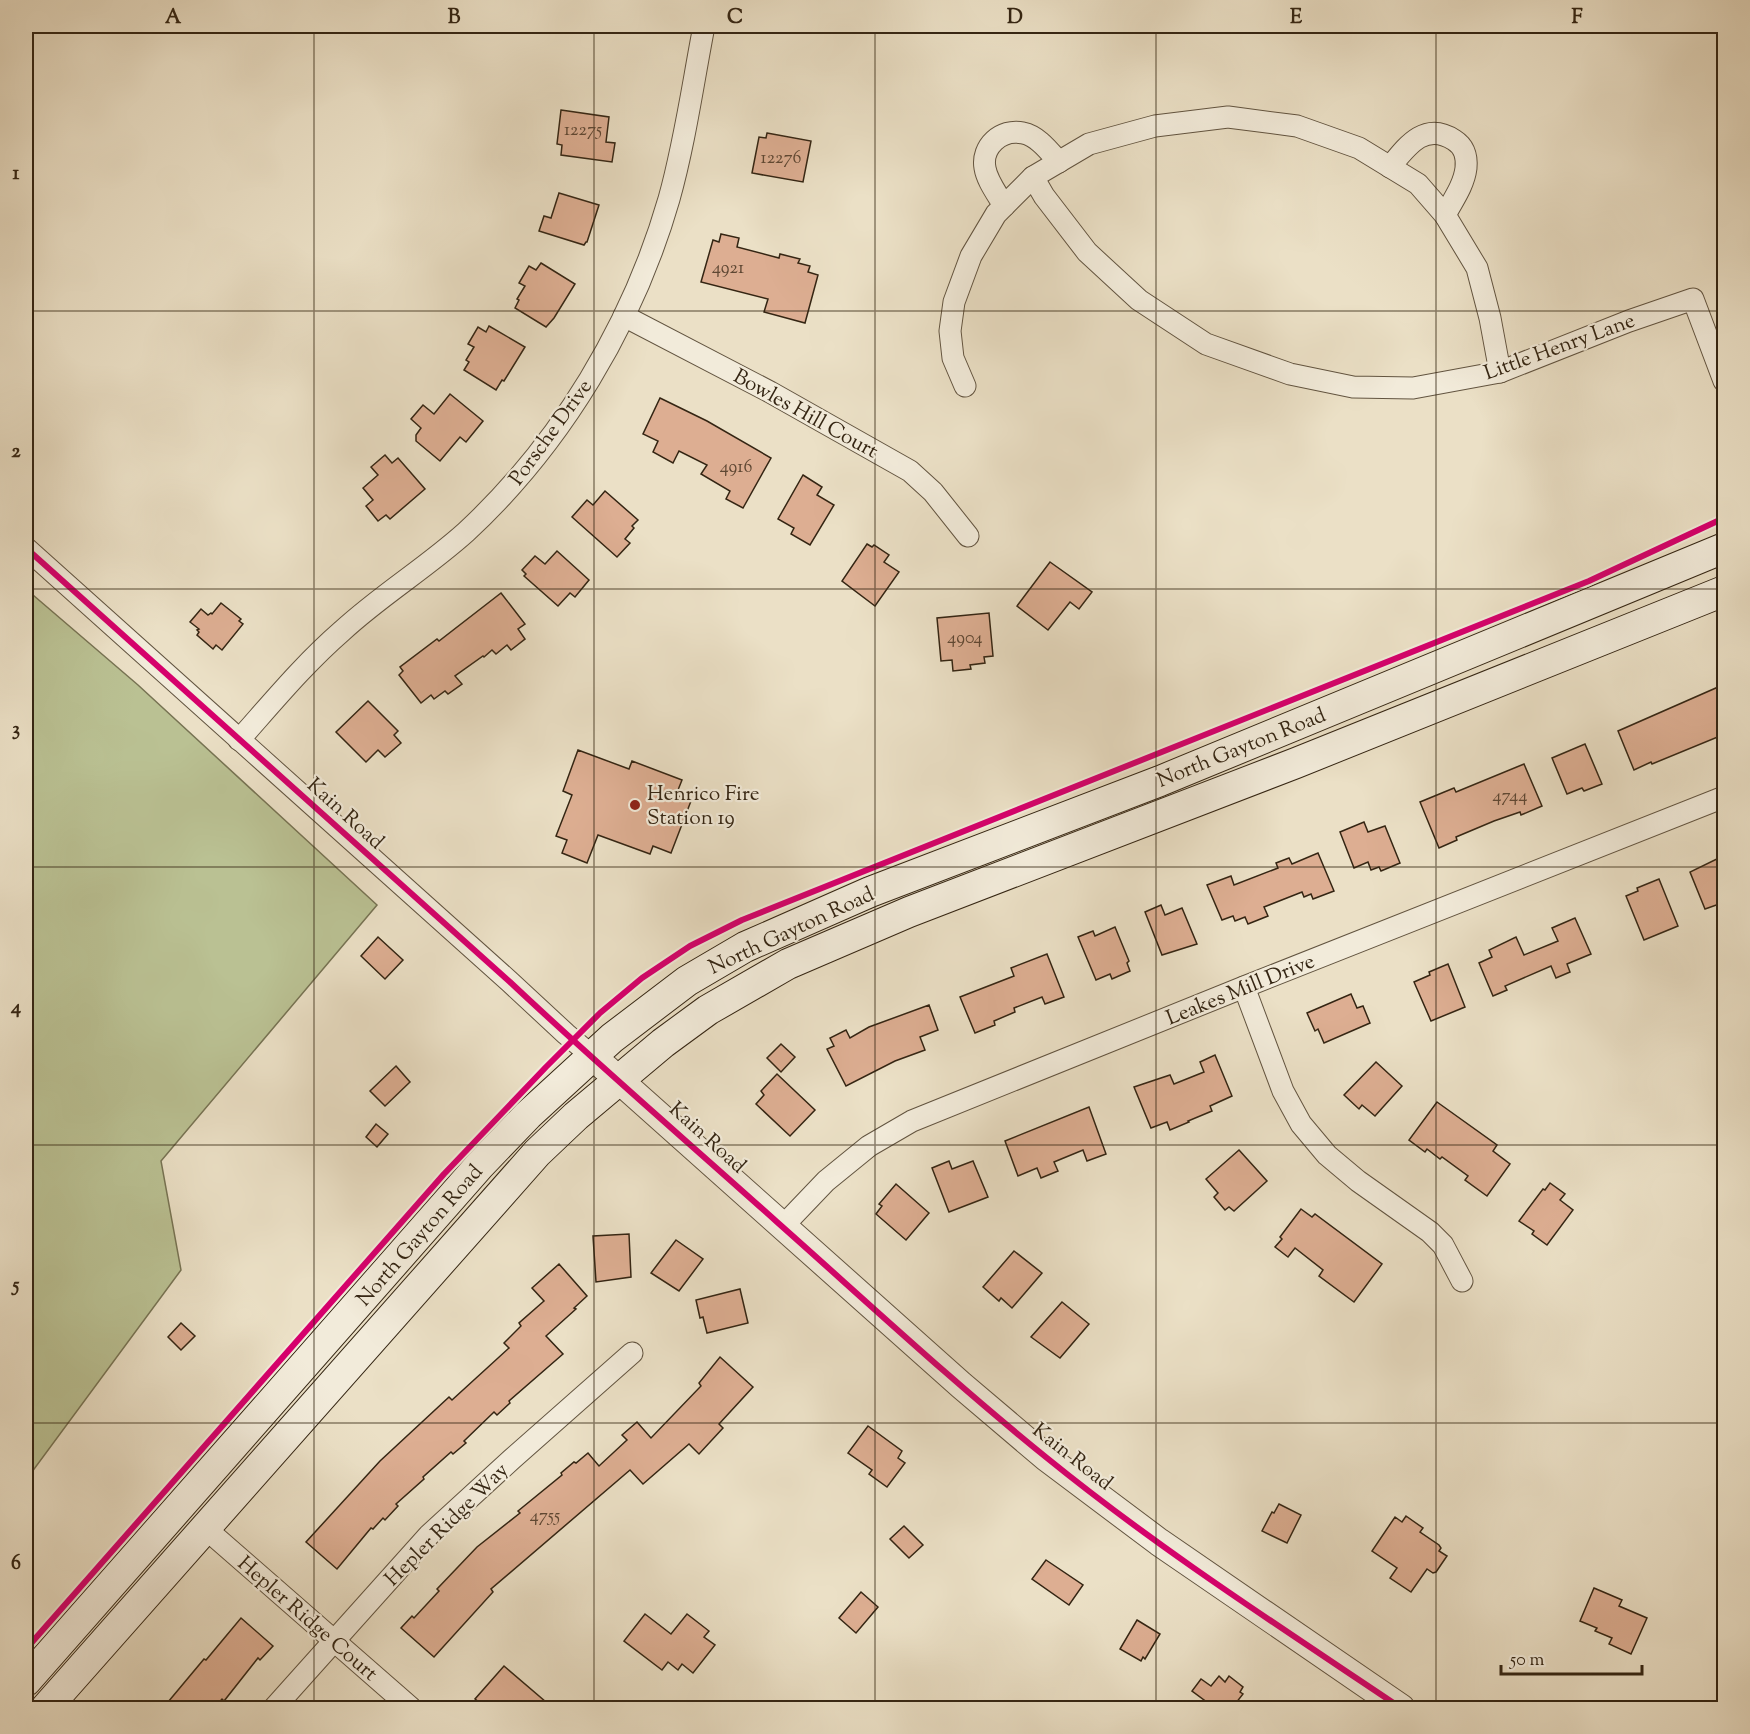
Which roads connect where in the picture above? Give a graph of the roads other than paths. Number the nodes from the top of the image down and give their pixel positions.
1 (704, 26) edge
2 (1059, 162) junction
3 (1390, 167) junction
4 (1033, 177) junction
5 (1004, 206) junction
6 (1444, 215) junction
7 (624, 316) junction
8 (1500, 372) junction
9 (1725, 381) edge
10 (965, 387) dead end
11 (968, 536) dead end
12 (26, 548) edge
13 (1725, 548) edge
14 (1725, 591) edge
15 (239, 740) junction
16 (1725, 797) edge
17 (1244, 987) junction
18 (592, 1056) junction
19 (618, 1080) junction
20 (783, 1226) junction
21 (1462, 1281) dead end
22 (632, 1353) dead end
23 (205, 1528) junction
24 (335, 1641) junction
25 (26, 1681) edge
26 (46, 1708) edge
27 (274, 1708) edge
28 (411, 1708) edge
29 (1401, 1708) edge

1 - 7 street, Porsche Drive
2 - 3 street
2 - 4 street
2 - 5 street
3 - 6 street
3 - 6 street
4 - 5 street
4 - 8 street, Little Henry Lane
5 - 10 street
6 - 8 street
7 - 11 street, Bowles Hill Court
7 - 15 street, Porsche Drive
8 - 9 street, Little Henry Lane
12 - 15 street, Kain Road
13 - 18 main road, North Gayton Road
14 - 19 main road, North Gayton Road
15 - 18 street, Kain Road
16 - 17 street, Leakes Mill Drive
17 - 20 street, Leakes Mill Drive
17 - 21 street
18 - 19 street, Kain Road
18 - 25 main road, North Gayton Road
19 - 20 street, Kain Road
19 - 23 main road, North Gayton Road
20 - 29 street, Kain Road
22 - 24 street, Hepler Ridge Way
23 - 24 street, Hepler Ridge Court
23 - 26 main road, North Gayton Road
24 - 27 street, Hepler Ridge Way
24 - 28 street, Hepler Ridge Court

